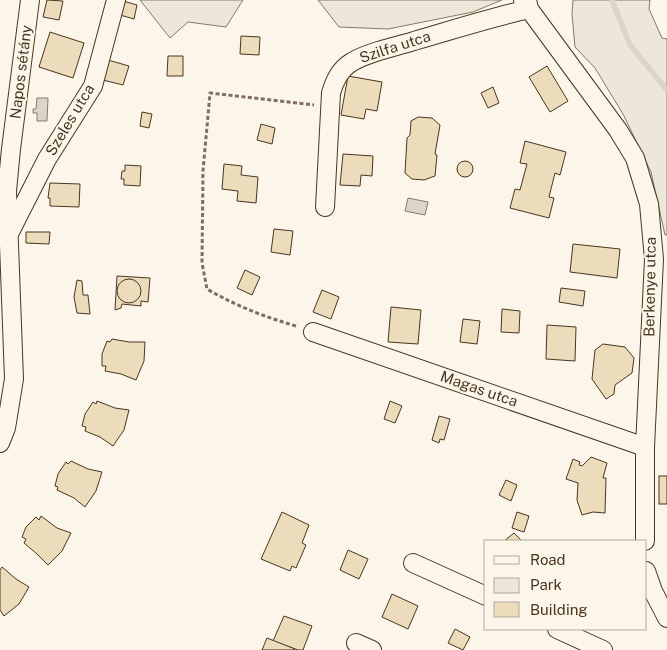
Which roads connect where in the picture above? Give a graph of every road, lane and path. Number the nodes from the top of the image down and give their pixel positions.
1 (30, 0) edge
2 (116, 0) edge
3 (526, 3) edge
4 (330, 107) junction
5 (4, 192) edge
6 (325, 207) dead end
7 (9, 234) junction
8 (313, 332) joint
9 (7, 345) edge
10 (0, 443) edge
11 (645, 447) junction
12 (645, 540) edge
13 (413, 563) dead end
14 (647, 574) edge
15 (484, 595) edge
16 (667, 618) edge
17 (559, 630) edge
18 (603, 650) edge

1 - 5 street, Napos sétány
2 - 7 street, Szeles utca
3 - 4 street, Szilfa utca
3 - 11 street, Berkenye utca
4 - 6 street, Szilfa utca
4 - 8 path
5 - 7 street, Napos sétány
7 - 9 street, Napos sétány
8 - 11 street, Magas utca
9 - 10 street, Napos sétány
11 - 12 street, Berkenye utca
13 - 15 street
14 - 16 street
17 - 18 street

